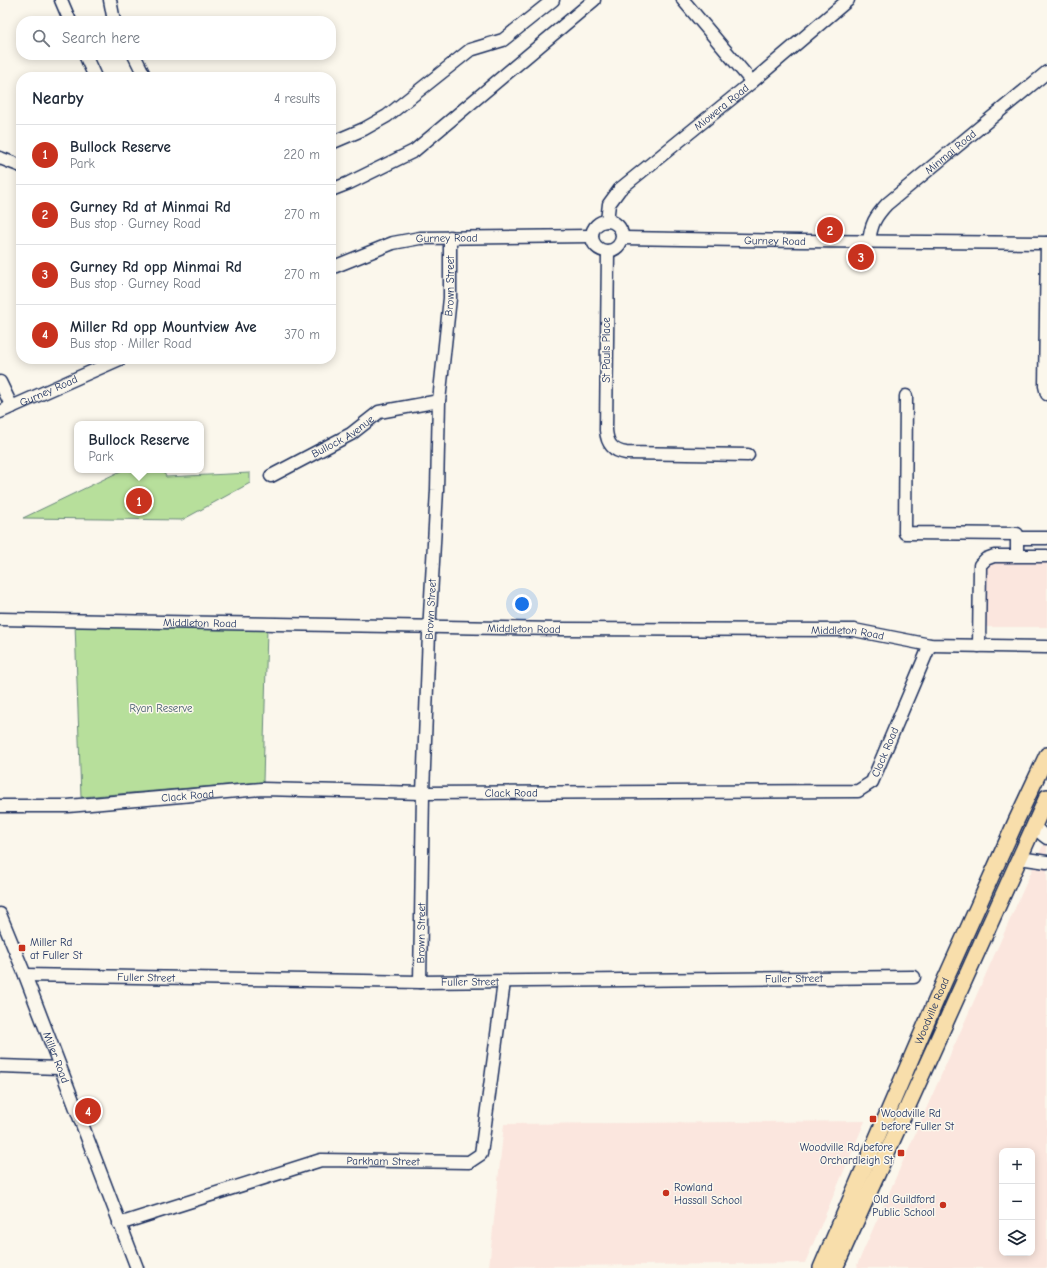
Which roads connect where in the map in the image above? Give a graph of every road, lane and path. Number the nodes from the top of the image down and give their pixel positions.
1 (61, 0) edge
2 (110, 0) edge
3 (553, 0) edge
4 (594, 0) edge
5 (683, 0) edge
6 (848, 0) edge
7 (68, 16) edge
8 (113, 16) edge
9 (87, 60) edge
10 (136, 60) edge
11 (93, 72) edge
12 (142, 72) edge
13 (1047, 72) edge
14 (752, 82) junction
15 (336, 142) edge
16 (0, 158) edge
17 (16, 164) edge
18 (336, 188) edge
19 (607, 221) junction
20 (592, 236) junction
21 (450, 237) junction
22 (623, 238) junction
23 (869, 242) junction
24 (1047, 243) edge
25 (608, 251) junction
26 (336, 266) edge
27 (109, 364) edge
28 (0, 382) edge
29 (1046, 389) edge
30 (906, 396) dead end
31 (439, 401) junction
32 (12, 407) junction
33 (0, 412) edge
34 (748, 455) dead end
35 (272, 476) dead end
36 (1017, 538) junction
37 (1047, 538) edge
38 (1017, 555) junction
39 (1047, 556) edge
40 (0, 619) edge
41 (429, 627) junction
42 (930, 645) junction
43 (979, 646) junction
44 (1047, 646) edge
45 (1047, 755) edge
46 (423, 793) junction
47 (1047, 797) edge
48 (0, 806) edge
49 (1034, 826) junction
50 (1047, 838) edge
51 (1019, 858) junction
52 (1047, 862) edge
53 (0, 914) edge
54 (25, 975) junction
55 (914, 977) dead end
56 (420, 982) junction
57 (504, 982) junction
58 (0, 1066) edge
59 (60, 1068) junction
60 (119, 1224) junction
61 (137, 1268) edge
62 (821, 1268) edge
63 (835, 1268) edge

1 - 7 street
2 - 8 street
3 - 15 street
4 - 18 street
5 - 14 street
6 - 14 street, Miowera Road
9 - 11 street
10 - 12 street
13 - 23 street, Minmai Road
14 - 19 street, Miowera Road
16 - 17 street
19 - 20 street
19 - 22 street
20 - 21 street, Gurney Road
20 - 25 street
21 - 26 street, Gurney Road
21 - 31 street, Brown Street
22 - 23 street, Gurney Road
22 - 25 street
23 - 24 street, Gurney Road
24 - 29 street
25 - 34 street, St Pauls Place
27 - 32 street, Gurney Road
28 - 32 street
30 - 36 street
31 - 35 street, Bullock Avenue
31 - 41 street, Brown Street
32 - 33 street, Gurney Road
36 - 37 street
36 - 38 street
38 - 39 street
38 - 43 street
40 - 41 street, Middleton Road
41 - 42 street, Middleton Road
41 - 46 street, Brown Street
42 - 43 street, Middleton Road
42 - 46 street, Clack Road
43 - 44 street, Middleton Road
45 - 62 main road, Woodville Road
46 - 48 street, Clack Road
46 - 56 street, Brown Street
47 - 49 main road, Woodville Road
49 - 50 street
49 - 51 main road, Woodville Road
51 - 52 street
51 - 63 main road, Woodville Road
53 - 54 street, Miller Road
54 - 56 street, Fuller Street
54 - 59 street, Miller Road
55 - 57 street, Fuller Street
56 - 57 street, Fuller Street
57 - 60 street, Parkham Street
58 - 59 street
59 - 60 street, Miller Road
60 - 61 street, Miller Road

